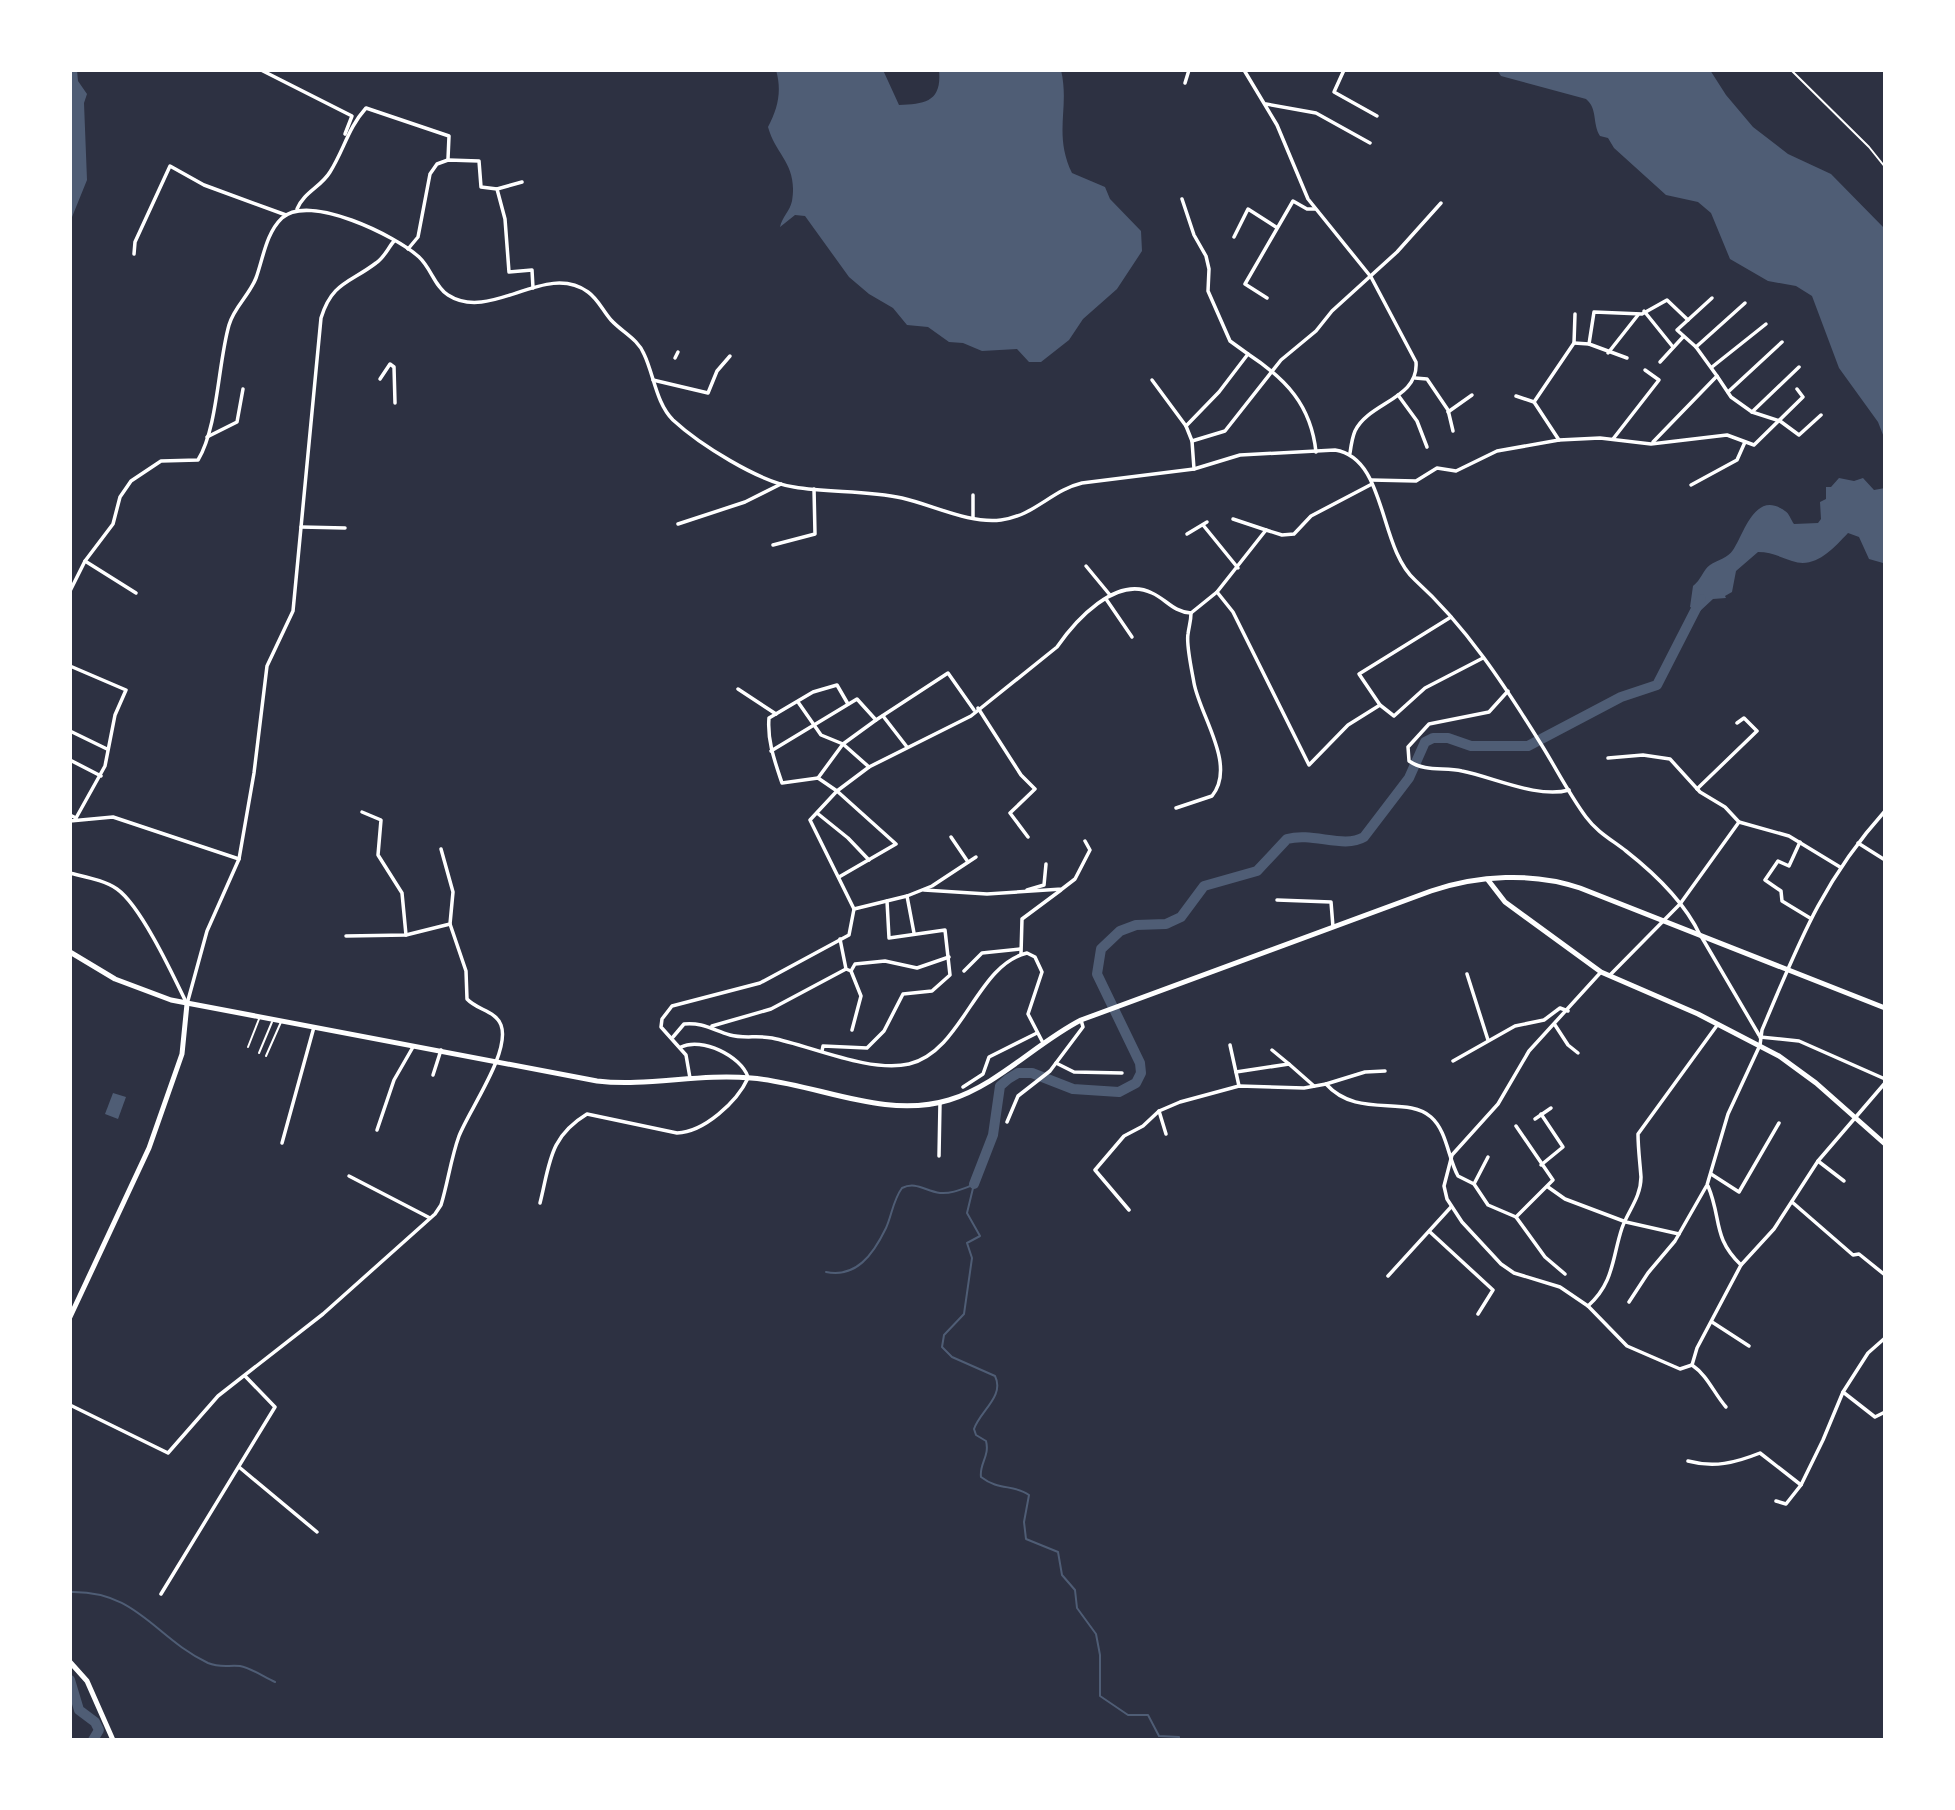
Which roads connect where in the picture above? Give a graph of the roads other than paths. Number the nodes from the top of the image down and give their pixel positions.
1 (261, 70) edge
2 (1189, 70) edge
3 (1236, 70) edge
4 (1344, 70) edge
5 (1791, 70) edge
6 (1245, 72) edge
7 (1185, 83) dead end
8 (1266, 104) junction
9 (1377, 116) dead end
10 (345, 136) junction
11 (1370, 143) dead end
12 (448, 160) junction
13 (1885, 167) edge
14 (522, 182) dead end
15 (497, 189) junction
16 (1182, 198) dead end
17 (1441, 203) dead end
18 (297, 209) junction
19 (1315, 209) junction
20 (286, 215) junction
21 (1276, 227) junction
22 (1234, 237) dead end
23 (394, 241) junction
24 (408, 250) junction
25 (134, 254) dead end
26 (1371, 277) junction
27 (533, 288) junction
28 (1267, 298) dead end
29 (1712, 298) dead end
30 (1745, 303) dead end
31 (1644, 311) junction
32 (1575, 314) dead end
33 (1638, 315) junction
34 (1688, 320) junction
35 (1766, 324) dead end
36 (1683, 337) junction
37 (1574, 342) junction
38 (1782, 342) dead end
39 (1589, 344) junction
40 (1673, 347) junction
41 (1696, 347) junction
42 (678, 352) dead end
43 (1608, 353) junction
44 (1248, 354) junction
45 (730, 356) dead end
46 (676, 358) dead end
47 (1626, 358) dead end
48 (1660, 362) dead end
49 (1712, 367) junction
50 (1799, 367) dead end
51 (1272, 370) junction
52 (1645, 370) dead end
53 (1717, 376) junction
54 (1415, 378) junction
55 (380, 379) dead end
56 (653, 380) junction
57 (1152, 380) dead end
58 (243, 389) dead end
59 (1797, 389) dead end
60 (1728, 392) junction
61 (1398, 395) junction
62 (1472, 395) dead end
63 (1516, 396) dead end
64 (1534, 402) junction
65 (395, 403) dead end
66 (1448, 412) junction
67 (1752, 412) junction
68 (1821, 415) dead end
69 (1780, 421) junction
70 (1186, 426) junction
71 (1453, 432) dead end
72 (207, 437) junction
73 (1613, 439) junction
74 (1559, 440) junction
75 (1192, 441) junction
76 (1745, 442) junction
77 (1651, 444) junction
78 (1427, 447) dead end
79 (1316, 452) junction
80 (1350, 453) junction
81 (1194, 469) junction
82 (1372, 482) junction
83 (781, 484) junction
84 (1691, 485) dead end
85 (814, 489) junction
86 (974, 495) dead end
87 (973, 518) junction
88 (1233, 519) dead end
89 (678, 524) dead end
90 (301, 527) junction
91 (345, 528) dead end
92 (1266, 530) junction
93 (1187, 534) dead end
94 (773, 545) dead end
95 (85, 561) junction
96 (1086, 566) dead end
97 (1238, 568) junction
98 (70, 591) edge
99 (1217, 592) junction
100 (136, 593) dead end
101 (1110, 595) junction
102 (1106, 599) junction
103 (1191, 613) junction
104 (1451, 617) junction
105 (1132, 637) dead end
106 (1483, 658) junction
107 (70, 666) edge
108 (738, 689) dead end
109 (1509, 692) junction
110 (798, 702) junction
111 (848, 704) junction
112 (1380, 705) junction
113 (976, 709) junction
114 (776, 714) junction
115 (883, 716) junction
116 (876, 720) junction
117 (1737, 723) dead end
118 (813, 726) junction
119 (70, 730) edge
120 (843, 744) junction
121 (908, 748) junction
122 (107, 749) junction
123 (771, 751) junction
124 (1608, 758) dead end
125 (70, 760) edge
126 (869, 767) junction
127 (101, 776) junction
128 (818, 778) junction
129 (1697, 789) junction
130 (1569, 790) junction
131 (837, 791) junction
132 (1176, 808) dead end
133 (1885, 811) edge
134 (362, 812) dead end
135 (817, 813) junction
136 (70, 815) edge
137 (76, 818) junction
138 (70, 821) edge
139 (1739, 822) junction
140 (951, 837) dead end
141 (1028, 837) dead end
142 (1085, 841) dead end
143 (1800, 842) junction
144 (1858, 843) junction
145 (441, 849) dead end
146 (976, 857) dead end
147 (239, 859) junction
148 (869, 860) junction
149 (1885, 860) edge
150 (968, 862) junction
151 (1046, 864) dead end
152 (1840, 867) junction
153 (70, 873) edge
154 (839, 877) junction
155 (1489, 880) junction
156 (1062, 889) junction
157 (924, 890) junction
158 (1026, 892) junction
159 (907, 896) junction
160 (1277, 900) dead end
161 (887, 901) junction
162 (1680, 904) junction
163 (854, 909) junction
164 (1810, 918) junction
165 (1665, 921) junction
166 (450, 924) junction
167 (1333, 927) junction
168 (914, 933) junction
169 (406, 935) junction
170 (1700, 935) junction
171 (346, 936) dead end
172 (840, 939) junction
173 (70, 952) edge
174 (1020, 952) junction
175 (949, 957) junction
176 (846, 969) junction
177 (1787, 969) junction
178 (852, 971) junction
179 (964, 971) dead end
180 (1601, 972) junction
181 (1467, 974) dead end
182 (1610, 976) junction
183 (187, 1004) junction
184 (1885, 1008) edge
185 (1568, 1011) junction
186 (260, 1017) junction
187 (273, 1019) junction
188 (1081, 1020) junction
189 (281, 1021) junction
190 (1555, 1024) junction
191 (1718, 1024) junction
192 (314, 1026) junction
193 (710, 1026) junction
194 (852, 1030) dead end
195 (1037, 1033) junction
196 (673, 1037) junction
197 (1489, 1040) junction
198 (1042, 1041) junction
199 (1760, 1041) junction
200 (414, 1045) junction
201 (1230, 1045) dead end
202 (248, 1047) dead end
203 (681, 1047) junction
204 (1272, 1050) dead end
205 (442, 1051) junction
206 (822, 1051) junction
207 (259, 1053) dead end
208 (1578, 1053) dead end
209 (266, 1056) dead end
210 (495, 1061) junction
211 (1453, 1061) dead end
212 (1056, 1063) junction
213 (1289, 1064) junction
214 (1385, 1071) dead end
215 (1236, 1072) junction
216 (1122, 1073) dead end
217 (433, 1075) dead end
218 (748, 1077) junction
219 (690, 1080) junction
220 (1885, 1081) edge
221 (1326, 1084) junction
222 (1239, 1086) junction
223 (1314, 1086) junction
224 (963, 1087) dead end
225 (940, 1103) junction
226 (1551, 1108) dead end
227 (1159, 1111) junction
228 (1541, 1114) junction
229 (1855, 1117) junction
230 (1535, 1119) dead end
231 (1007, 1122) dead end
232 (1779, 1123) dead end
233 (1517, 1126) dead end
234 (377, 1130) dead end
235 (1166, 1134) dead end
236 (282, 1143) dead end
237 (1885, 1144) edge
238 (1451, 1155) junction
239 (939, 1156) dead end
240 (1488, 1157) dead end
241 (1818, 1161) junction
242 (1541, 1165) junction
243 (1711, 1174) junction
244 (349, 1176) dead end
245 (1844, 1181) dead end
246 (1474, 1184) junction
247 (1707, 1185) junction
248 (1548, 1187) junction
249 (1792, 1202) junction
250 (540, 1203) dead end
251 (1451, 1207) junction
252 (1129, 1210) dead end
253 (1516, 1217) junction
254 (430, 1218) junction
255 (1626, 1222) junction
256 (1430, 1231) junction
257 (1679, 1234) junction
258 (1741, 1265) junction
259 (1566, 1274) dead end
260 (1885, 1275) edge
261 (1388, 1276) dead end
262 (1629, 1302) dead end
263 (1588, 1306) junction
264 (1478, 1314) dead end
265 (70, 1317) edge
266 (1712, 1322) junction
267 (1885, 1338) edge
268 (1749, 1346) dead end
269 (1692, 1365) junction
270 (245, 1377) junction
271 (1843, 1392) junction
272 (70, 1405) edge
273 (1726, 1406) dead end
274 (1885, 1412) edge
275 (1688, 1461) dead end
276 (239, 1466) junction
277 (1801, 1485) junction
278 (1776, 1501) dead end
279 (317, 1532) dead end
280 (161, 1594) dead end
281 (70, 1662) edge
282 (113, 1739) edge
283 (105, 1740) edge

1 - 10 street
2 - 7 street
3 - 6 street
4 - 9 street
5 - 13 lane
6 - 8 street
8 - 11 street
8 - 19 street
10 - 12 street
10 - 18 street
12 - 15 street
12 - 24 street
14 - 15 street
15 - 27 street
16 - 44 street
17 - 26 street
18 - 20 street
18 - 23 street
19 - 21 street
19 - 26 street
20 - 25 street
20 - 72 street
21 - 22 street
21 - 28 street
23 - 24 street
23 - 90 street
24 - 27 street
26 - 51 street
26 - 54 street
27 - 56 street
29 - 34 street
30 - 41 street
31 - 33 street
31 - 34 street
31 - 40 street
32 - 37 street
33 - 39 street
33 - 43 street
34 - 36 street
35 - 49 street
36 - 40 street
36 - 41 street
37 - 39 street
37 - 64 street
38 - 60 street
39 - 43 street
40 - 48 street
41 - 49 street
42 - 46 street
43 - 47 street
44 - 51 street
44 - 70 street
45 - 56 street
49 - 53 street
50 - 67 street
51 - 75 street
51 - 79 street
52 - 73 street
53 - 60 street
53 - 77 street
54 - 61 street
54 - 66 street
55 - 65 street
56 - 83 street
57 - 70 street
58 - 72 street
59 - 69 street
60 - 67 street
61 - 78 street
61 - 80 street
62 - 66 street
63 - 64 street
64 - 74 street
66 - 71 street
67 - 69 street
68 - 69 street
69 - 76 street
70 - 75 street
72 - 95 street
73 - 74 street
73 - 77 street
74 - 82 street
75 - 81 street
76 - 77 street
76 - 84 street
79 - 80 street
79 - 81 street
80 - 82 street
81 - 87 street
82 - 92 street
82 - 104 street
83 - 85 street
83 - 89 street
85 - 87 street
85 - 94 street
86 - 87 street
88 - 92 street
90 - 91 street
90 - 147 street
92 - 97 street
93 - 97 street
95 - 98 street
95 - 100 street
96 - 101 street
97 - 99 street
99 - 103 street
99 - 112 street
101 - 102 street
101 - 103 street
102 - 105 street
102 - 113 street
103 - 132 street
104 - 106 street
104 - 112 street
106 - 109 street
106 - 112 street
107 - 122 street
108 - 114 street
109 - 130 street
109 - 130 street
110 - 111 street
110 - 114 street
110 - 118 street
111 - 116 street
111 - 118 street
113 - 115 street
113 - 121 street
113 - 141 street
114 - 123 street
115 - 116 street
115 - 121 street
116 - 120 street
117 - 129 street
118 - 120 street
118 - 123 street
119 - 122 street
120 - 126 street
120 - 128 street
121 - 126 street
122 - 127 street
123 - 128 street
124 - 129 street
125 - 127 street
126 - 131 street
127 - 137 street
128 - 131 street
129 - 139 street
130 - 162 street
131 - 135 street
131 - 148 street
133 - 144 street
134 - 169 street
135 - 148 street
135 - 154 street
136 - 137 street
137 - 138 street
137 - 147 street
139 - 143 street
139 - 162 street
140 - 150 street
142 - 156 street
143 - 152 street
143 - 164 street
144 - 149 street
144 - 152 street
145 - 166 street
146 - 150 street
147 - 183 street
148 - 154 street
150 - 157 street
151 - 158 street
152 - 164 street
153 - 183 street
154 - 163 street
155 - 165 main road
155 - 167 main road
155 - 180 main road
156 - 158 street
156 - 174 street
157 - 158 street
157 - 159 street
159 - 161 street
159 - 168 street
160 - 167 street
161 - 163 street
161 - 168 street
162 - 165 street
162 - 170 street
163 - 172 street
164 - 177 street
165 - 170 main road
165 - 182 street
166 - 169 street
166 - 210 street
167 - 188 main road
168 - 175 street
169 - 171 street
170 - 177 main road
170 - 199 street
172 - 176 street
172 - 196 street
173 - 183 main road
174 - 179 street
174 - 195 street
174 - 206 street
175 - 178 street
175 - 206 street
176 - 178 street
176 - 193 street
177 - 184 main road
177 - 199 street
178 - 194 street
180 - 182 main road
180 - 185 street
181 - 197 street
182 - 191 main road
183 - 186 main road
183 - 265 main road
185 - 190 street
185 - 197 street
186 - 187 main road
186 - 202 lane
187 - 189 main road
187 - 207 lane
188 - 198 main road
188 - 212 street
189 - 192 main road
189 - 209 lane
190 - 208 street
190 - 238 street
191 - 199 main road
191 - 255 street
192 - 200 main road
192 - 236 street
193 - 196 street
193 - 206 street
195 - 198 street
195 - 224 street
196 - 203 street
197 - 211 street
198 - 225 main road
199 - 220 street
199 - 229 main road
199 - 243 street
200 - 205 main road
200 - 234 street
201 - 215 street
203 - 218 street
203 - 219 street
204 - 213 street
205 - 210 main road
205 - 217 street
210 - 219 main road
210 - 254 street
212 - 216 street
212 - 231 street
213 - 215 street
213 - 223 street
214 - 221 street
215 - 222 street
218 - 219 main road
218 - 225 main road
218 - 250 street
220 - 229 street
221 - 223 street
221 - 238 street
222 - 223 street
222 - 227 street
225 - 239 street
226 - 228 street
227 - 235 street
227 - 252 street
228 - 230 street
228 - 242 street
229 - 237 main road
229 - 241 street
232 - 243 street
233 - 242 street
238 - 246 street
238 - 251 street
240 - 246 street
241 - 245 street
241 - 249 street
242 - 248 street
243 - 247 street
244 - 254 street
246 - 253 street
247 - 257 street
247 - 258 street
248 - 253 street
248 - 255 street
249 - 258 street
249 - 260 street
251 - 256 street
251 - 263 street
253 - 259 street
254 - 270 street
255 - 257 street
255 - 263 street
256 - 261 street
256 - 264 street
257 - 262 street
258 - 266 street
263 - 269 street
266 - 268 street
266 - 269 street
267 - 271 street
269 - 273 street
270 - 272 street
270 - 276 street
271 - 274 street
271 - 277 street
275 - 277 street
276 - 279 street
276 - 280 street
277 - 278 street
281 - 282 main road
282 - 283 main road

